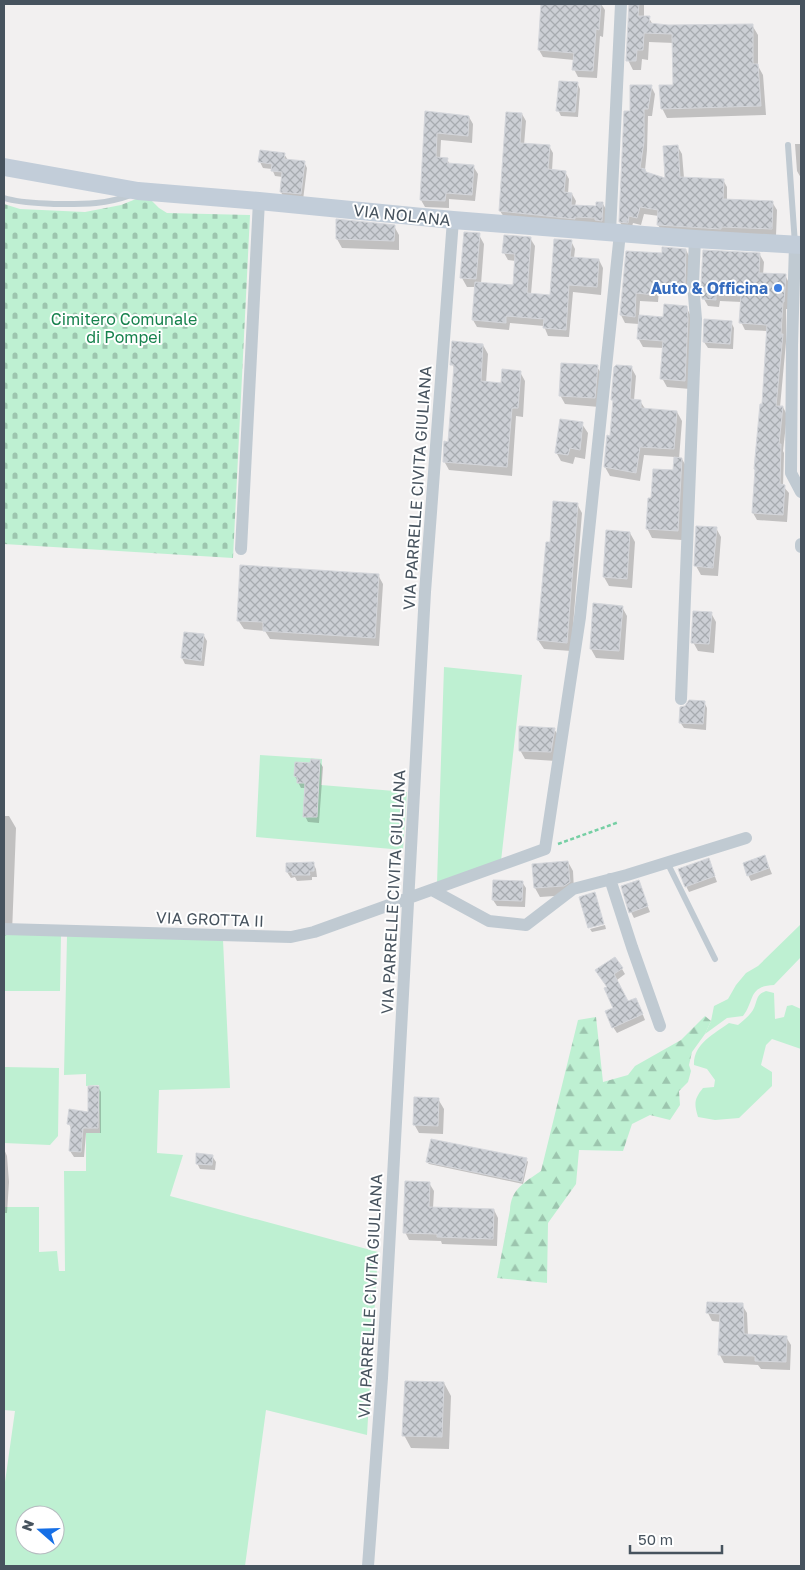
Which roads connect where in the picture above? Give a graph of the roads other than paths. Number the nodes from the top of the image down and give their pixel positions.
1 (621, 4) edge
2 (788, 145) dead end
3 (4, 167) edge
4 (138, 191) junction
5 (4, 198) edge
6 (259, 200) junction
7 (453, 220) junction
8 (615, 233) junction
9 (695, 239) junction
10 (798, 245) edge
11 (801, 492) edge
12 (241, 549) dead end
13 (681, 699) dead end
14 (746, 838) dead end
15 (667, 862) junction
16 (610, 879) junction
17 (432, 890) junction
18 (409, 899) junction
19 (4, 929) edge
20 (715, 959) dead end
21 (660, 1026) dead end
22 (368, 1566) edge

1 - 8 street
2 - 10 lane
3 - 4 street, VIA NOLANA
4 - 5 lane
4 - 6 street, VIA NOLANA
6 - 7 street, VIA NOLANA
6 - 12 street
7 - 8 street, VIA NOLANA
7 - 18 street, VIA PARRELLE CIVITA GIULIANA
8 - 9 street, VIA NOLANA
8 - 17 street, VIA GROTTA II
9 - 10 street, VIA NOLANA
9 - 13 street
10 - 11 street
14 - 15 street
15 - 16 street
15 - 20 lane
16 - 17 street
16 - 21 street
17 - 18 street, VIA GROTTA II
18 - 19 street, VIA GROTTA II
18 - 22 street, VIA PARRELLE CIVITA GIULIANA

